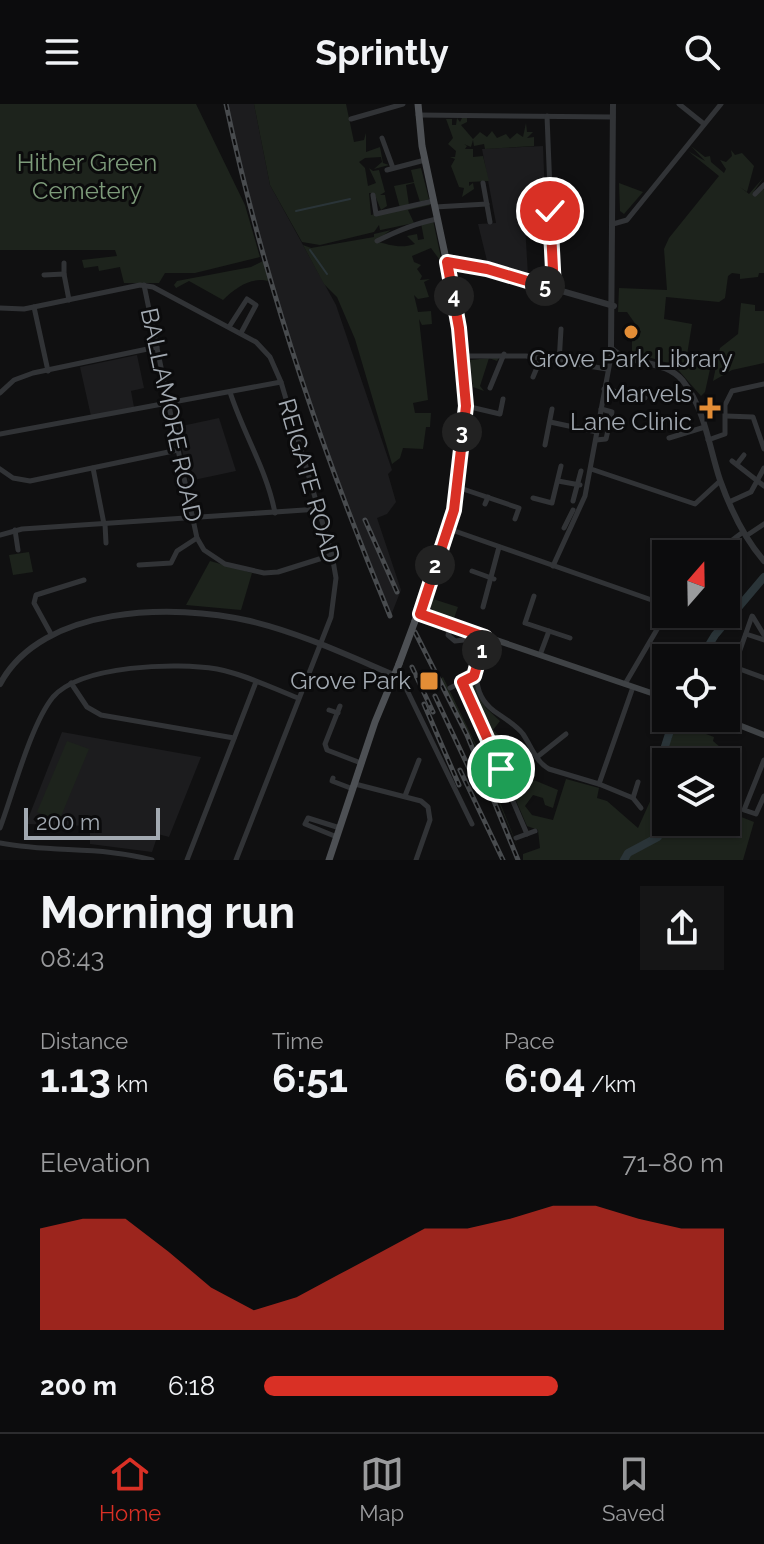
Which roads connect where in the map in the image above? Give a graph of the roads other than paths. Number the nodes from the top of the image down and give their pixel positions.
1 (403, 104) edge
2 (418, 104) edge
3 (613, 104) edge
4 (679, 104) edge
5 (721, 104) edge
6 (418, 115) junction
7 (547, 116) junction
8 (613, 117) junction
9 (351, 119) dead end
10 (704, 124) junction
11 (382, 138) dead end
12 (425, 160) junction
13 (483, 183) dead end
14 (764, 185) edge
15 (755, 194) dead end
16 (373, 195) dead end
17 (434, 204) junction
18 (487, 204) junction
19 (436, 219) junction
20 (613, 221) junction
21 (490, 222) dead end
22 (377, 241) dead end
23 (447, 262) junction
24 (64, 263) dead end
25 (64, 274) junction
26 (44, 275) dead end
27 (144, 285) junction
28 (554, 289) junction
29 (69, 300) junction
30 (614, 306) junction
31 (34, 307) junction
32 (0, 308) edge
33 (229, 327) junction
34 (561, 329) dead end
35 (241, 333) junction
36 (157, 347) junction
37 (612, 351) junction
38 (504, 354) junction
39 (462, 356) junction
40 (541, 358) junction
41 (559, 363) junction
42 (607, 369) junction
43 (48, 371) junction
44 (533, 377) dead end
45 (281, 382) junction
46 (764, 384) edge
47 (490, 388) dead end
48 (604, 389) junction
49 (230, 392) junction
50 (0, 393) edge
51 (645, 398) dead end
52 (503, 399) dead end
53 (169, 403) junction
54 (466, 406) junction
55 (552, 409) dead end
56 (601, 409) junction
57 (726, 416) junction
58 (550, 422) junction
59 (705, 427) junction
60 (597, 432) junction
61 (0, 434) edge
62 (669, 438) dead end
63 (596, 440) junction
64 (708, 440) junction
65 (545, 445) dead end
66 (764, 449) edge
67 (178, 450) junction
68 (744, 455) dead end
69 (561, 466) dead end
70 (93, 468) junction
71 (764, 468) edge
72 (0, 469) edge
73 (591, 469) junction
74 (581, 471) dead end
75 (758, 480) junction
76 (558, 481) junction
77 (720, 481) junction
78 (578, 485) junction
79 (764, 486) edge
80 (457, 487) junction
81 (588, 487) junction
82 (488, 497) junction
83 (533, 498) dead end
84 (573, 501) dead end
85 (729, 502) junction
86 (485, 504) dead end
87 (319, 509) junction
88 (573, 510) dead end
89 (275, 513) junction
90 (193, 518) junction
91 (515, 519) dead end
92 (568, 520) junction
93 (575, 523) junction
94 (104, 524) junction
95 (764, 524) edge
96 (564, 528) dead end
97 (449, 529) junction
98 (15, 530) junction
99 (1, 532) edge
100 (744, 534) junction
101 (197, 538) junction
102 (735, 540) edge
103 (106, 543) dead end
104 (499, 547) junction
105 (18, 550) dead end
106 (332, 555) junction
107 (764, 561) edge
108 (139, 565) dead end
109 (553, 566) junction
110 (472, 571) dead end
111 (494, 579) junction
112 (84, 580) dead end
113 (534, 596) dead end
114 (652, 600) edge
115 (483, 607) dead end
116 (417, 615) junction
117 (451, 625) junction
118 (658, 628) edge
119 (469, 631) junction
120 (549, 631) junction
121 (51, 634) junction
122 (746, 634) junction
123 (485, 637) junction
124 (570, 638) dead end
125 (764, 638) edge
126 (320, 644) junction
127 (740, 650) edge
128 (540, 655) junction
129 (740, 669) edge
130 (394, 674) junction
131 (474, 676) junction
132 (764, 678) edge
133 (256, 682) junction
134 (462, 682) junction
135 (71, 683) junction
136 (0, 684) edge
137 (625, 684) junction
138 (633, 687) junction
139 (450, 688) dead end
140 (652, 693) edge
141 (298, 698) junction
142 (329, 710) dead end
143 (740, 726) edge
144 (566, 734) dead end
145 (764, 735) edge
146 (234, 738) junction
147 (537, 757) junction
148 (419, 760) dead end
149 (764, 760) edge
150 (361, 763) junction
151 (332, 781) dead end
152 (638, 782) dead end
153 (599, 784) junction
154 (354, 786) junction
155 (405, 796) junction
156 (764, 796) edge
157 (633, 798) junction
158 (641, 808) dead end
159 (472, 824) dead end
160 (0, 828) edge
161 (535, 831) dead end
162 (338, 832) junction
163 (527, 834) junction
164 (516, 838) dead end
165 (0, 843) edge
166 (152, 860) edge
167 (187, 860) edge
168 (236, 860) edge
169 (329, 860) edge
170 (416, 860) edge

1 - 9 street
2 - 6 main road
3 - 8 street
4 - 10 street
5 - 10 street
6 - 7 street
6 - 12 main road
7 - 8 street
7 - 28 street
8 - 20 street
10 - 20 street
11 - 12 street
12 - 17 main road
13 - 18 street
14 - 15 street
16 - 17 street
17 - 18 street
17 - 19 main road
18 - 21 street
19 - 22 street
19 - 23 main road
20 - 30 street
23 - 28 street
23 - 39 main road
24 - 25 street
25 - 26 street
25 - 29 street
27 - 29 street
27 - 33 street, REIGATE ROAD
27 - 36 street, BALLAMORE ROAD
28 - 30 street
29 - 31 street
30 - 37 street
31 - 32 street
31 - 43 street
33 - 35 street, REIGATE ROAD
33 - 35 street
34 - 41 street
35 - 45 street, REIGATE ROAD
36 - 43 street
36 - 53 street, BALLAMORE ROAD
37 - 42 street
37 - 59 street
38 - 39 street
38 - 40 street
38 - 47 street
39 - 54 main road
40 - 41 street
40 - 44 street
41 - 42 street
42 - 48 street
43 - 50 street
45 - 49 street
45 - 87 street, REIGATE ROAD
46 - 57 street
48 - 51 street
48 - 56 street
49 - 53 street
49 - 89 street
52 - 54 street
53 - 61 street
53 - 67 street, BALLAMORE ROAD
54 - 80 main road
55 - 58 street
56 - 60 street
56 - 63 street
57 - 64 street
57 - 66 street
58 - 60 street
58 - 65 street
59 - 62 street
59 - 64 street
60 - 63 street
63 - 73 street
64 - 77 street
67 - 70 street
67 - 90 street, BALLAMORE ROAD
68 - 75 street
69 - 76 street
70 - 72 street
70 - 94 street
71 - 75 street
73 - 77 street
73 - 81 street
74 - 78 street
75 - 79 street
75 - 85 street
76 - 78 street
76 - 83 street
77 - 85 street
78 - 81 street
78 - 84 street
80 - 82 street
80 - 97 main road
81 - 93 street
82 - 86 street
82 - 91 street
85 - 100 street
87 - 89 street
87 - 106 street, REIGATE ROAD
88 - 92 street
89 - 90 street
90 - 94 street
90 - 101 street, BALLAMORE ROAD
92 - 93 street
92 - 96 street
93 - 109 street
94 - 98 street
94 - 103 street
95 - 100 street
97 - 104 street
97 - 116 main road
98 - 99 street
98 - 105 street
100 - 102 street
100 - 107 street
101 - 106 street, BALLAMORE ROAD
101 - 108 street
104 - 109 street
104 - 111 street
106 - 126 street, REIGATE ROAD
109 - 114 street
110 - 111 street
111 - 115 street
112 - 121 street
113 - 120 street
116 - 117 main road
116 - 130 main road, bridge
117 - 119 main road
117 - 119 street
118 - 137 street
119 - 123 main road
120 - 124 street
120 - 128 street
121 - 126 street
121 - 136 street
122 - 125 street
122 - 125 street
122 - 127 street
123 - 128 main road
123 - 131 street
126 - 130 street
126 - 141 street, REIGATE ROAD
128 - 137 main road
129 - 132 street
130 - 150 main road
130 - 159 street
131 - 134 street
131 - 147 street
133 - 135 street
133 - 141 street
133 - 146 street
134 - 139 street
134 - 163 street
135 - 146 street
135 - 160 street
137 - 138 main road
138 - 140 main road
138 - 153 street
141 - 168 street, REIGATE ROAD
142 - 150 street
143 - 145 main road
144 - 147 street
146 - 167 street
147 - 153 street
148 - 155 street
149 - 156 street
150 - 154 main road
151 - 154 street
152 - 157 street
153 - 157 street
154 - 155 street
154 - 162 main road
155 - 170 street
157 - 158 street
161 - 163 street
162 - 162 street
162 - 169 main road
163 - 164 street
165 - 166 street

